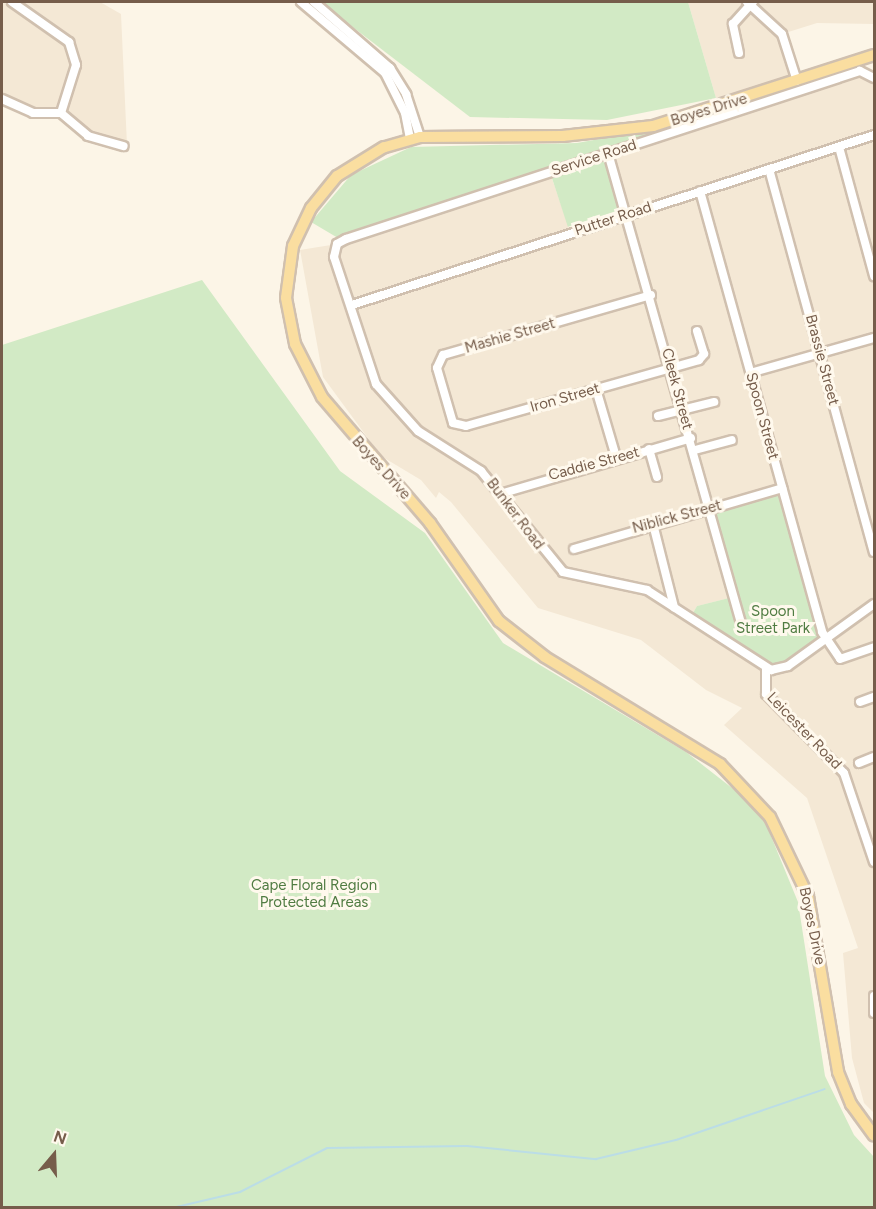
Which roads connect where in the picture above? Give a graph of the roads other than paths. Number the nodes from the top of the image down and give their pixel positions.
1 (12, 2) edge
2 (301, 2) edge
3 (314, 2) edge
4 (750, 3) edge
5 (739, 53) dead end
6 (874, 55) edge
7 (874, 63) edge
8 (850, 68) junction
9 (874, 78) edge
10 (797, 81) junction
11 (2, 99) edge
12 (61, 113) junction
13 (874, 135) edge
14 (415, 138) junction
15 (124, 147) dead end
16 (839, 147) junction
17 (608, 153) junction
18 (769, 169) junction
19 (700, 191) junction
20 (628, 214) junction
21 (337, 244) joint
22 (872, 260) edge
23 (874, 276) edge
24 (651, 295) junction
25 (352, 305) junction
26 (697, 331) dead end
27 (874, 338) edge
28 (820, 354) junction
29 (672, 368) junction
30 (750, 373) junction
31 (596, 389) junction
32 (714, 402) dead end
33 (683, 410) junction
34 (658, 416) dead end
35 (457, 426) joint
36 (691, 438) junction
37 (732, 440) dead end
38 (649, 449) junction
39 (695, 450) junction
40 (616, 457) junction
41 (657, 477) dead end
42 (782, 488) junction
43 (500, 494) junction
44 (710, 508) junction
45 (653, 524) junction
46 (574, 549) dead end
47 (874, 552) edge
48 (874, 604) edge
49 (675, 607) junction
50 (742, 627) dead end
51 (826, 639) junction
52 (874, 647) edge
53 (766, 668) junction
54 (874, 697) edge
55 (860, 702) dead end
56 (874, 757) edge
57 (859, 763) dead end
58 (874, 862) edge
59 (874, 996) edge
60 (874, 1013) edge
61 (874, 1136) edge

1 - 12 street
2 - 14 street
3 - 14 street
4 - 5 street
4 - 10 street
6 - 8 main road, Boyes Drive
7 - 8 main road, Boyes Drive
8 - 9 street, Service Road
8 - 10 main road, Boyes Drive
8 - 17 street, Service Road
10 - 14 main road, Boyes Drive
11 - 12 street
12 - 15 street
13 - 16 street, Putter Road
14 - 61 main road, Boyes Drive
16 - 18 street, Putter Road
16 - 22 street
17 - 20 street, Cleek Street
17 - 21 street, Service Road
18 - 19 street, Putter Road
18 - 28 street, Brassie Street
19 - 20 street, Putter Road
19 - 30 street, Spoon Street
20 - 24 street, Cleek Street
20 - 25 street, Putter Road
21 - 25 street, Bunker Road
22 - 23 street
24 - 29 street, Cleek Street
24 - 35 street, Mashie Street
25 - 43 street, Bunker Road
26 - 29 street, Iron Street
27 - 28 street
28 - 30 street
28 - 47 street, Brassie Street
29 - 31 street, Iron Street
29 - 33 street, Cleek Street
30 - 42 street, Spoon Street
31 - 35 street, Iron Street
31 - 40 street
32 - 33 street
33 - 34 street
33 - 36 street, Cleek Street
36 - 38 street, Caddie Street
36 - 39 street, Cleek Street
37 - 39 street
38 - 40 street, Caddie Street
38 - 41 street
39 - 44 street, Cleek Street
40 - 43 street, Caddie Street
42 - 44 street, Niblick Street
42 - 51 street, Spoon Street
43 - 49 street, Bunker Road
44 - 45 street, Niblick Street
44 - 50 street, Cleek Street
45 - 46 street, Niblick Street
45 - 49 street
48 - 51 street
49 - 53 street, Bunker Road
51 - 52 street
51 - 53 street
53 - 58 street, Leicester Road
54 - 55 street
56 - 57 street
59 - 60 street

